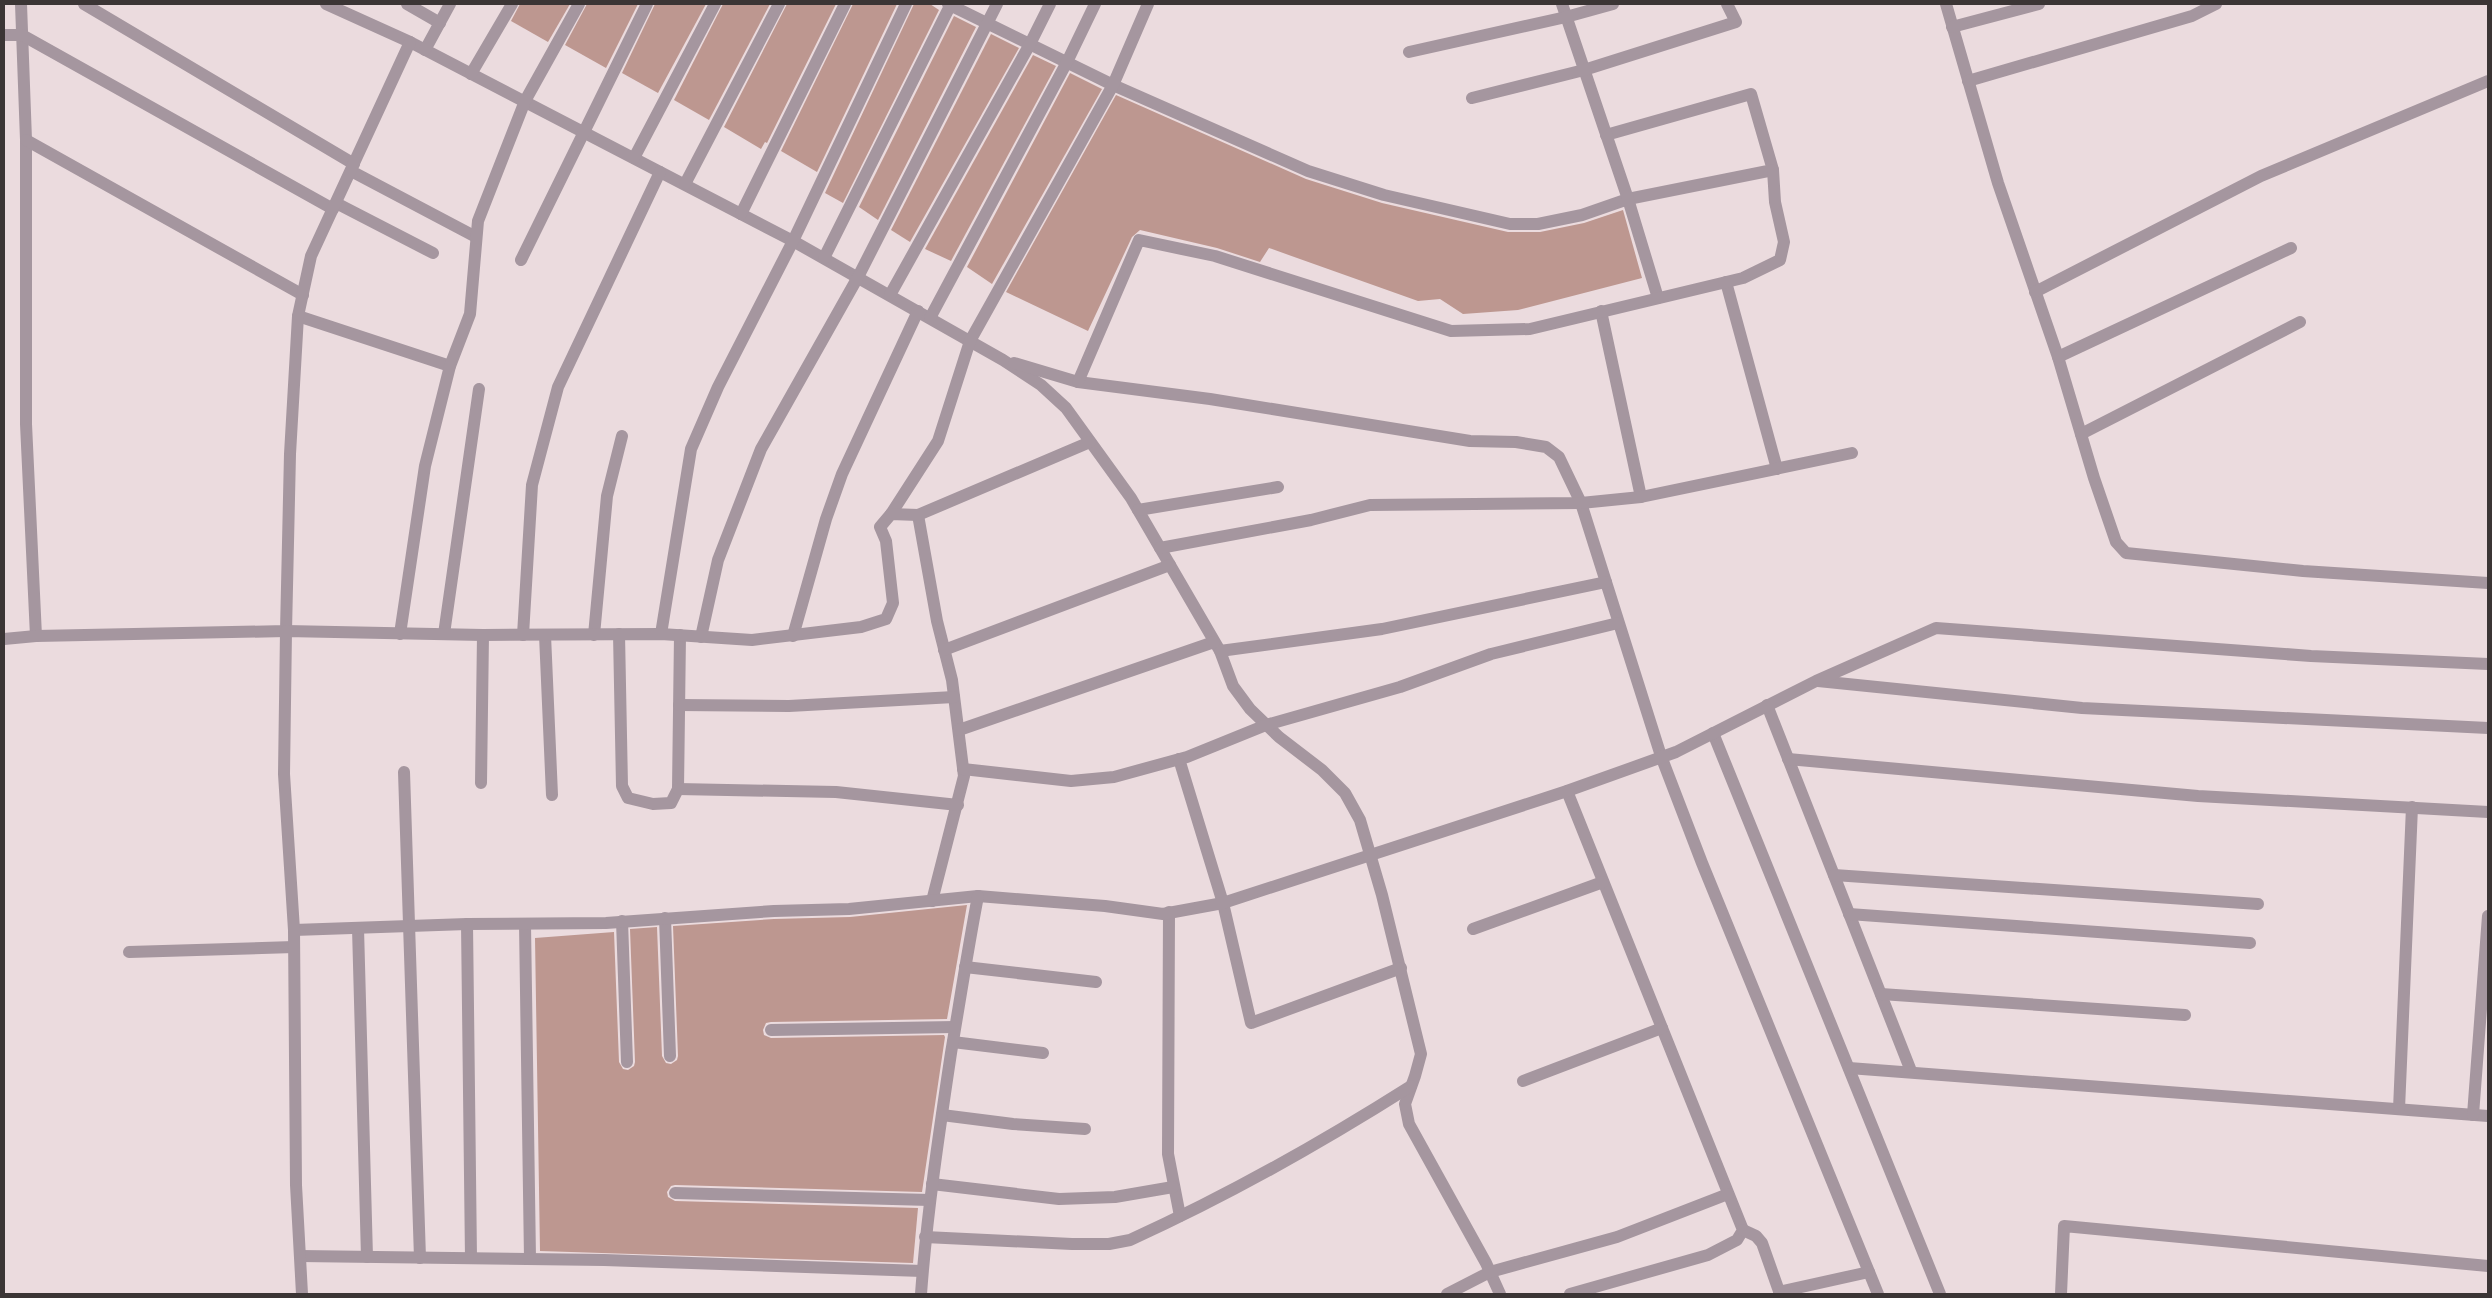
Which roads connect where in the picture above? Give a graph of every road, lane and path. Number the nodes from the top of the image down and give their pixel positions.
1 (21, 4) edge
2 (84, 4) edge
3 (326, 4) edge
4 (407, 4) edge
5 (450, 4) edge
6 (512, 4) edge
7 (579, 4) edge
8 (647, 4) edge
9 (715, 4) edge
10 (779, 4) edge
11 (845, 4) edge
12 (906, 4) edge
13 (949, 4) edge
14 (997, 4) edge
15 (1050, 4) edge
16 (1095, 4) edge
17 (1148, 4) edge
18 (1562, 4) edge
19 (1613, 4) edge
20 (1727, 4) edge
21 (1946, 4) edge
22 (2039, 4) edge
23 (2216, 4) edge
24 (1566, 17) junction
25 (440, 23) junction
26 (987, 23) junction
27 (1952, 27) junction
28 (4, 35) edge
29 (22, 35) junction
30 (410, 42) junction
31 (1030, 44) junction
32 (425, 50) junction
33 (1409, 52) dead end
34 (1067, 62) junction
35 (1584, 70) junction
36 (471, 74) junction
37 (2488, 80) edge
38 (1968, 81) junction
39 (1113, 85) junction
40 (1472, 98) dead end
41 (525, 101) junction
42 (582, 131) junction
43 (1606, 135) junction
44 (26, 140) junction
45 (634, 158) junction
46 (352, 167) junction
47 (1773, 170) junction
48 (660, 172) junction
49 (685, 184) junction
50 (1628, 199) junction
51 (334, 206) junction
52 (741, 214) junction
53 (476, 237) junction
54 (793, 241) junction
55 (2291, 248) dead end
56 (433, 253) dead end
57 (824, 258) junction
58 (521, 260) dead end
59 (858, 277) junction
60 (1726, 282) junction
61 (2035, 292) junction
62 (303, 295) junction
63 (890, 295) junction
64 (1658, 298) junction
65 (918, 311) junction
66 (1601, 311) junction
67 (298, 316) junction
68 (930, 318) junction
69 (2300, 322) dead end
70 (970, 341) junction
71 (2058, 357) junction
72 (1004, 360) junction
73 (450, 366) junction
74 (1078, 382) junction
75 (479, 389) dead end
76 (2081, 434) junction
77 (622, 436) dead end
78 (1090, 442) junction
79 (1852, 453) dead end
80 (1776, 469) junction
81 (1278, 487) dead end
82 (1641, 497) junction
83 (1581, 503) junction
84 (1138, 510) junction
85 (891, 514) junction
86 (918, 516) junction
87 (1160, 548) junction
88 (1170, 565) junction
89 (1606, 582) junction
90 (2488, 583) edge
91 (1618, 623) junction
92 (286, 631) junction
93 (400, 634) junction
94 (444, 634) junction
95 (618, 634) junction
96 (661, 634) junction
97 (523, 635) junction
98 (545, 635) junction
99 (594, 635) junction
100 (36, 636) junction
101 (483, 636) junction
102 (680, 636) junction
103 (793, 636) junction
104 (701, 637) junction
105 (4, 639) edge
106 (1217, 647) junction
107 (944, 650) junction
108 (2488, 664) edge
109 (1816, 681) junction
110 (954, 697) junction
111 (679, 705) junction
112 (1767, 706) junction
113 (1266, 725) junction
114 (2488, 728) edge
115 (959, 730) junction
116 (1713, 733) junction
117 (1661, 756) junction
118 (1179, 759) junction
119 (1788, 759) junction
120 (963, 769) junction
121 (404, 772) dead end
122 (481, 782) dead end
123 (678, 789) junction
124 (1566, 791) junction
125 (552, 795) dead end
126 (958, 805) junction
127 (2412, 807) junction
128 (2488, 812) edge
129 (1370, 853) junction
130 (1834, 875) junction
131 (1604, 882) junction
132 (978, 896) junction
133 (932, 901) junction
134 (1223, 903) junction
135 (2258, 904) dead end
136 (1169, 912) junction
137 (1849, 914) junction
138 (2488, 916) edge
139 (666, 918) junction
140 (622, 921) junction
141 (467, 924) junction
142 (525, 924) junction
143 (410, 926) junction
144 (358, 928) junction
145 (1473, 929) dead end
146 (294, 930) junction
147 (2250, 943) dead end
148 (294, 947) junction
149 (129, 952) dead end
150 (965, 967) junction
151 (1401, 968) junction
152 (1096, 982) dead end
153 (1881, 994) junction
154 (2185, 1015) dead end
155 (955, 1027) junction
156 (1662, 1028) junction
157 (771, 1030) dead end
158 (953, 1042) junction
159 (1043, 1053) dead end
160 (670, 1056) dead end
161 (627, 1062) dead end
162 (1849, 1068) junction
163 (1911, 1071) junction
164 (1523, 1081) dead end
165 (1411, 1086) junction
166 (2399, 1109) junction
167 (942, 1115) junction
168 (2473, 1115) junction
169 (2488, 1116) edge
170 (1085, 1129) dead end
171 (932, 1184) junction
172 (1173, 1187) junction
173 (675, 1193) dead end
174 (1728, 1194) junction
175 (930, 1200) junction
176 (1180, 1216) junction
177 (1743, 1230) junction
178 (925, 1237) junction
179 (300, 1256) junction
180 (367, 1257) junction
181 (420, 1258) junction
182 (471, 1258) junction
183 (530, 1259) junction
184 (2488, 1266) edge
185 (922, 1271) junction
186 (1490, 1272) junction
187 (1870, 1272) junction
188 (1779, 1293) edge
189 (302, 1294) edge
190 (921, 1294) edge
191 (1447, 1294) edge
192 (1500, 1294) edge
193 (1570, 1294) edge
194 (1878, 1294) edge
195 (1940, 1294) edge
196 (2061, 1294) edge

1 - 29 street
2 - 46 street
3 - 30 street
4 - 25 street
5 - 25 street
6 - 36 street
7 - 41 street
8 - 42 street
9 - 45 street
10 - 49 street
11 - 52 street
12 - 54 street
13 - 26 street
13 - 57 street
14 - 26 street
15 - 31 street
16 - 34 street
17 - 39 street
18 - 24 street
19 - 24 street
20 - 35 street
21 - 27 street
22 - 27 street
23 - 38 street
24 - 33 street
24 - 35 street
25 - 32 street
26 - 31 street
26 - 59 street
27 - 38 street
28 - 29 street
29 - 44 street
29 - 51 street
30 - 32 street
30 - 46 street
31 - 34 street
31 - 63 street
32 - 36 street
34 - 39 street
34 - 68 street
35 - 40 street
35 - 43 street
36 - 41 street
37 - 61 street
38 - 61 street
39 - 50 street
39 - 70 street
41 - 42 street
41 - 53 street
42 - 45 street
42 - 58 street
43 - 47 street
43 - 50 street
44 - 62 street
44 - 100 street
45 - 48 street
46 - 51 street
46 - 53 street
47 - 50 street
47 - 60 street
48 - 49 street
48 - 97 street
49 - 52 street
50 - 64 street
51 - 56 street
51 - 62 street
52 - 54 street
53 - 73 street
54 - 57 street
54 - 96 street
55 - 71 street
57 - 59 street
59 - 63 street
59 - 104 street
60 - 64 street
60 - 80 street
61 - 71 street
62 - 67 street
63 - 65 street
64 - 66 street
65 - 68 street
65 - 103 street
66 - 74 street
66 - 82 street
67 - 73 street
67 - 92 street
68 - 70 street
69 - 76 street
70 - 72 street
70 - 85 street
71 - 76 street
72 - 74 street
72 - 78 street
73 - 93 street
74 - 83 street
75 - 94 street
76 - 90 street
77 - 99 street
78 - 84 street
78 - 86 street
79 - 80 street
80 - 82 street
81 - 84 street
82 - 83 street
83 - 87 street
83 - 89 street
84 - 87 street
85 - 86 street
85 - 103 street
86 - 107 street
87 - 88 street
88 - 106 street
88 - 107 street
89 - 91 street
89 - 106 street
91 - 113 street
91 - 117 street
92 - 93 street
92 - 100 street
92 - 146 street
93 - 94 street
94 - 101 street
95 - 96 street
95 - 99 street
95 - 123 street
96 - 102 street
97 - 98 street
97 - 101 street
98 - 99 street
98 - 125 street
100 - 105 street
101 - 122 street
102 - 104 street
102 - 111 street
103 - 104 street
106 - 113 street
106 - 115 street
107 - 110 street
108 - 109 street
109 - 112 street
109 - 114 street
110 - 111 street
110 - 115 street
111 - 123 street
112 - 116 street
112 - 119 street
113 - 118 street
113 - 129 street
115 - 120 street
116 - 117 street
116 - 162 street
117 - 124 street
117 - 187 street
118 - 120 street
118 - 134 street
119 - 127 street
119 - 130 street
120 - 126 street
121 - 143 street
123 - 126 street
124 - 129 street
124 - 131 street
126 - 133 street
127 - 128 street
127 - 166 street
129 - 134 street
129 - 151 street
130 - 135 street
130 - 137 street
131 - 145 street
131 - 156 street
132 - 133 street
132 - 136 street
132 - 150 street
133 - 139 street
134 - 136 street
134 - 151 street
136 - 172 street
137 - 147 street
137 - 153 street
138 - 168 street
139 - 140 street
139 - 160 street
140 - 142 street
140 - 161 street
141 - 142 street
141 - 143 street
141 - 182 street
142 - 183 street
143 - 144 street
143 - 181 street
144 - 146 street
144 - 180 street
146 - 148 street
148 - 149 street
148 - 179 street
150 - 152 street
150 - 155 street
151 - 165 street
153 - 154 street
153 - 163 street
155 - 157 street
155 - 158 street
156 - 164 street
156 - 174 street
158 - 159 street
158 - 167 street
162 - 163 street
162 - 195 street
163 - 166 street
165 - 176 street
165 - 186 street
166 - 168 street
167 - 170 street
167 - 171 street
168 - 169 street
171 - 172 street
171 - 175 street
172 - 176 street
173 - 175 street
174 - 177 street
174 - 186 street
175 - 178 street
176 - 178 street
177 - 188 street
177 - 193 street
178 - 185 street
179 - 180 street
179 - 189 street
180 - 181 street
181 - 182 street
182 - 183 street
183 - 185 street
184 - 196 street
185 - 190 street
186 - 191 street
186 - 192 street
187 - 188 street
187 - 194 street

